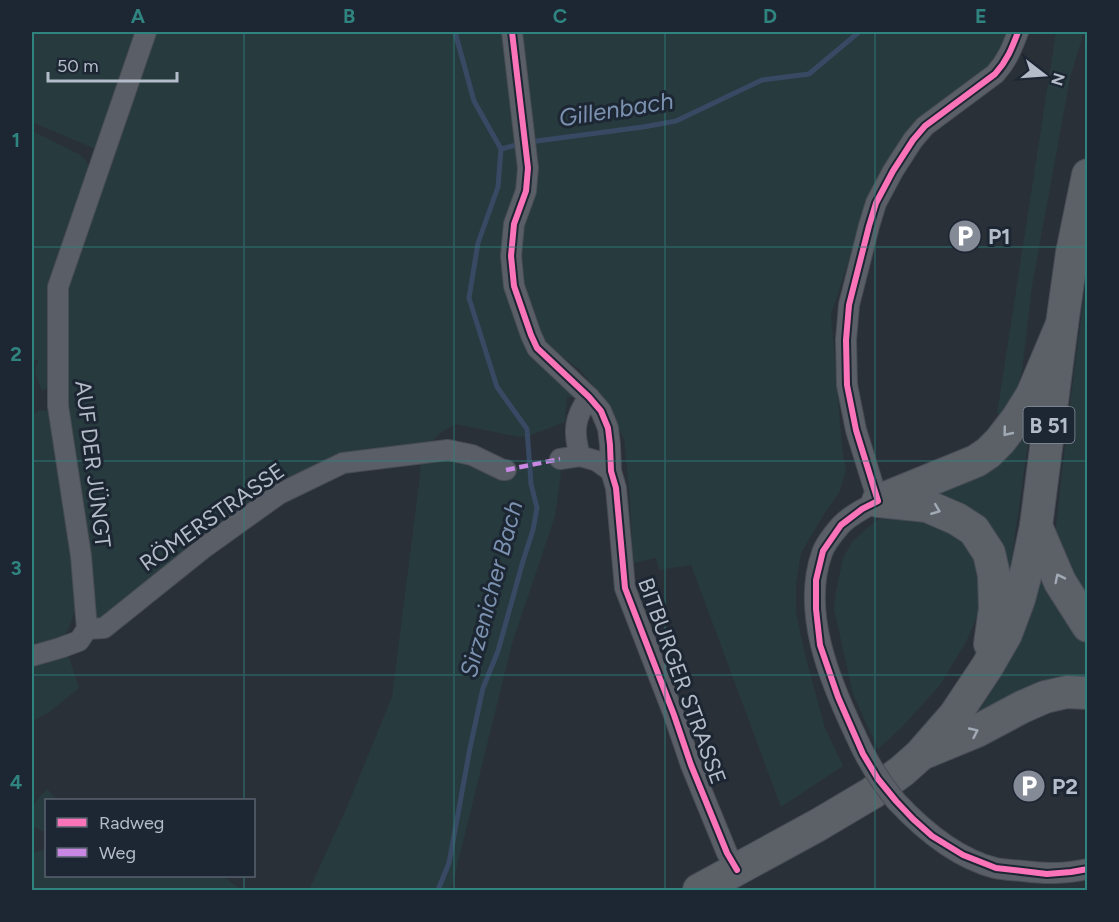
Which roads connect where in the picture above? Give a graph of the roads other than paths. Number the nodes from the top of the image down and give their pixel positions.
1 (146, 32) edge
2 (512, 32) edge
3 (1018, 32) edge
4 (1088, 175) edge
5 (1062, 324) junction
6 (589, 397) junction
7 (580, 456) junction
8 (560, 459) dead end
9 (506, 470) dead end
10 (611, 471) junction
11 (878, 501) junction
12 (1036, 526) junction
13 (1088, 626) edge
14 (87, 629) junction
15 (32, 656) edge
16 (987, 667) junction
17 (1088, 693) edge
18 (920, 754) junction
19 (1088, 869) edge
20 (737, 870) junction
21 (699, 891) edge

1 - 14 street, AUF DER JÜNGT
2 - 6 street, BITBURGER STRASSE
3 - 11 street
4 - 5 main road, B 51
5 -> 11 main road
5 - 12 main road, B 51
6 - 7 street
6 - 10 street, BITBURGER STRASSE
7 - 8 street
7 - 10 street
9 - 14 street, RÖMERSTRASSE
10 - 20 street, BITBURGER STRASSE
11 -> 16 main road
11 - 19 street, bridge
13 -> 12 main road
12 - 16 main road, B 51
14 - 15 street, RÖMERSTRASSE
16 - 18 main road, B 51
18 -> 17 main road
18 - 20 main road, B 51
20 - 21 main road, B 51

